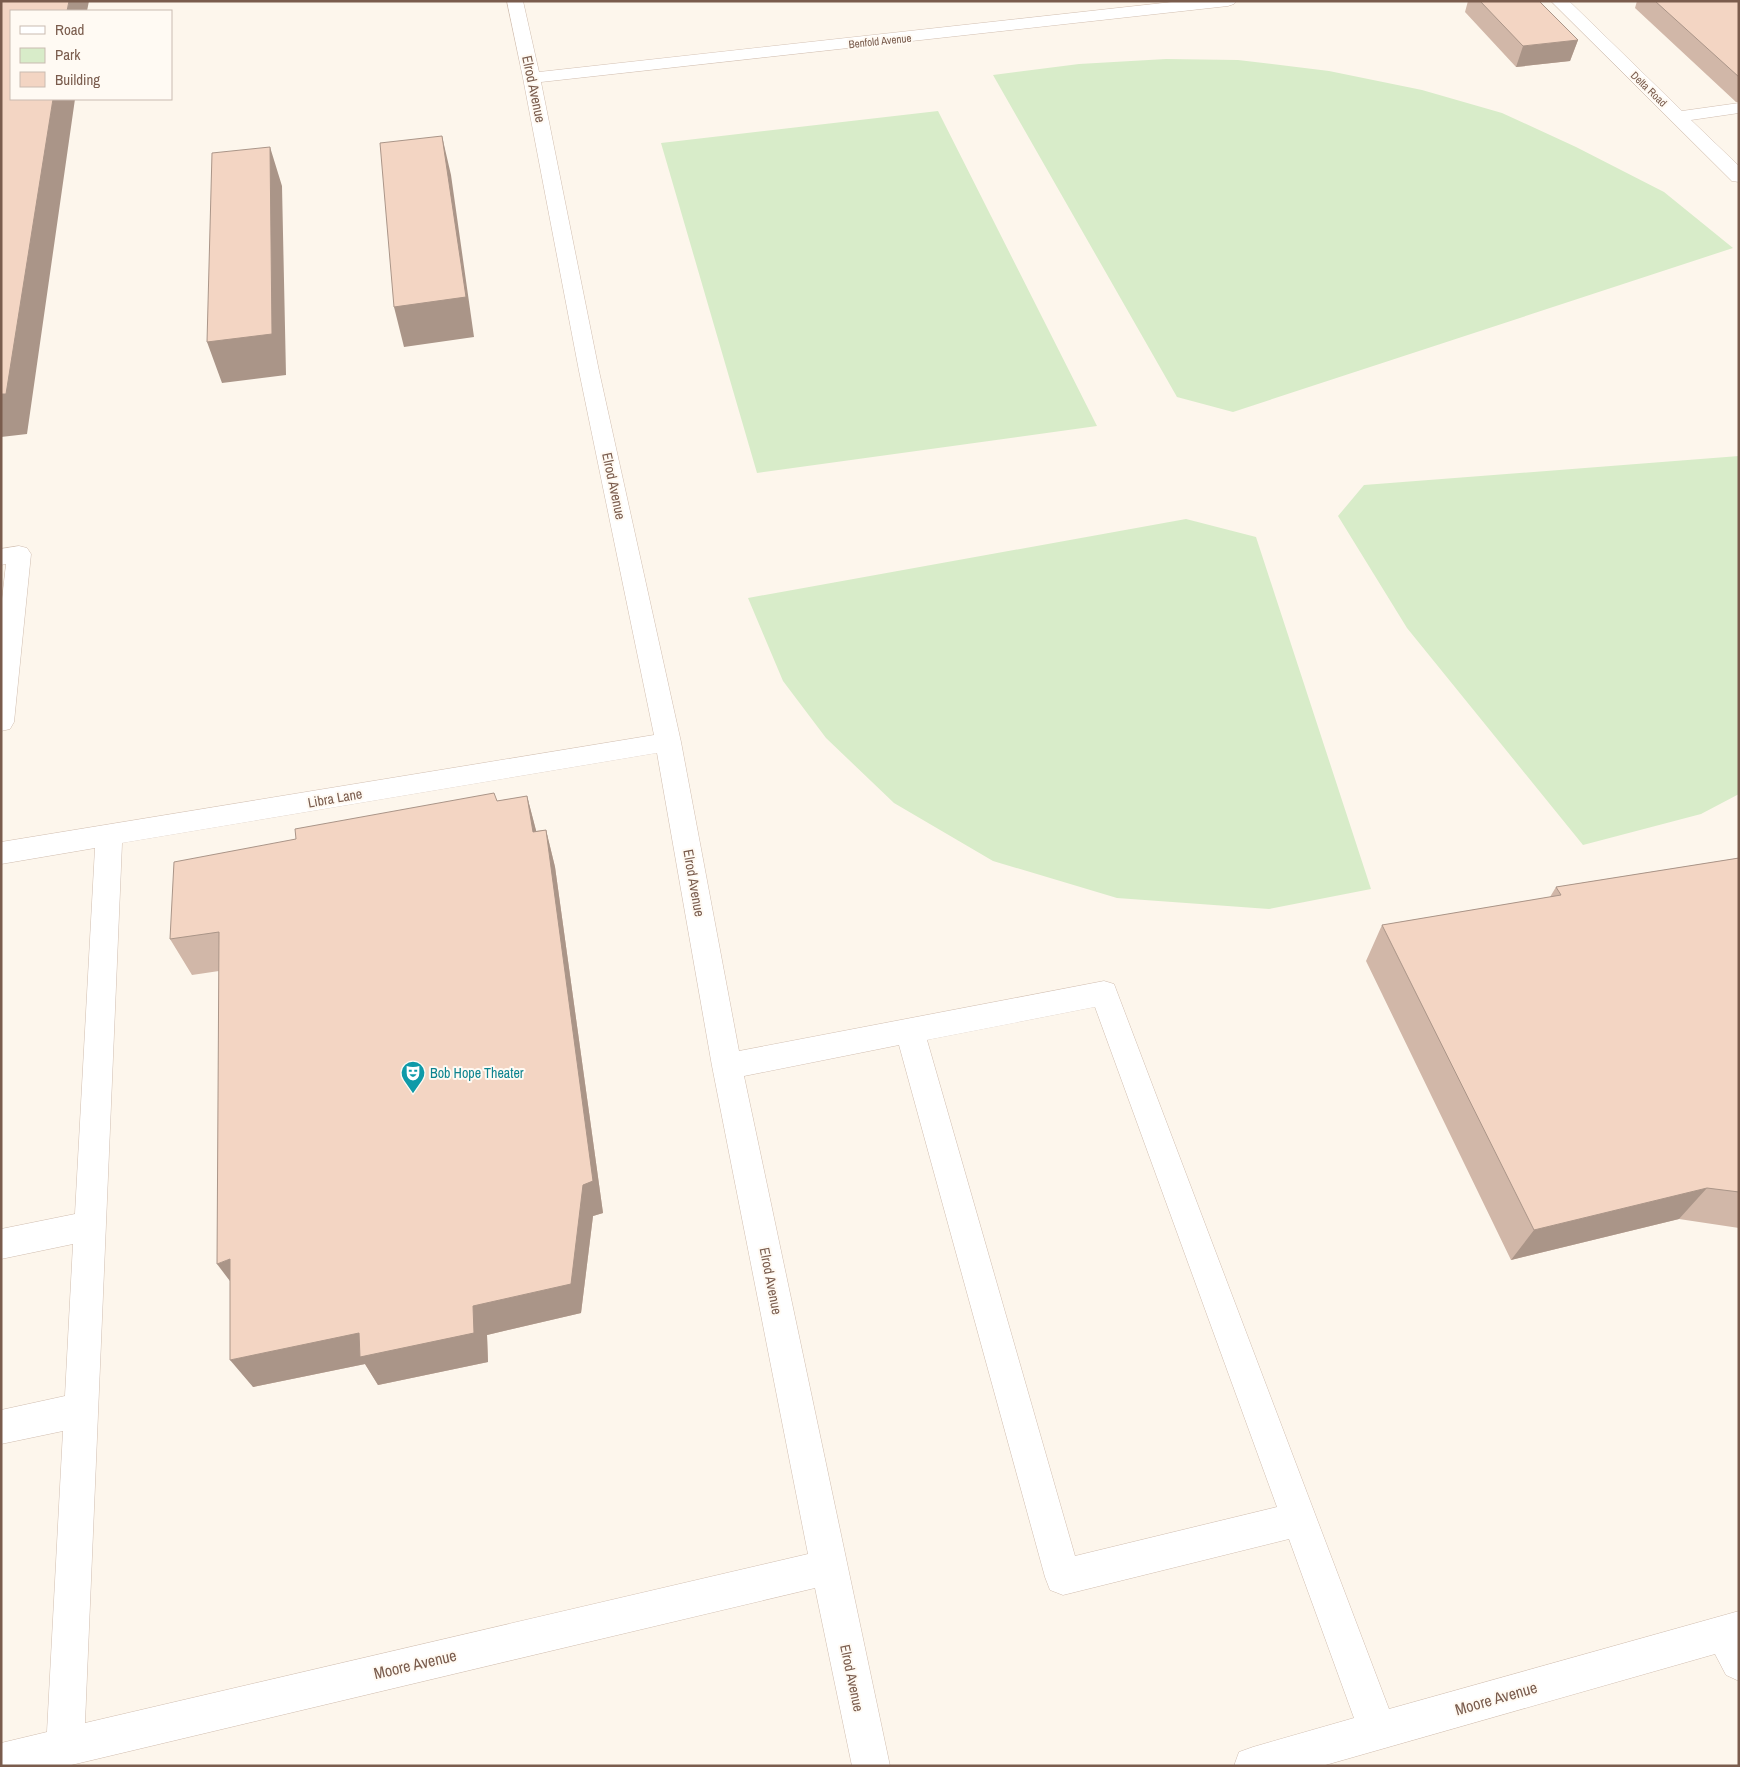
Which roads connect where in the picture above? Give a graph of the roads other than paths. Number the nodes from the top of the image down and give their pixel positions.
1 (515, 1) edge
2 (1228, 1) edge
3 (1559, 1) edge
4 (1106, 8) edge
5 (532, 78) junction
6 (1739, 108) edge
7 (1676, 117) junction
8 (1739, 177) edge
9 (1, 557) edge
10 (1, 722) edge
11 (668, 742) junction
12 (109, 835) junction
13 (1, 853) edge
14 (910, 1031) junction
15 (727, 1066) junction
16 (89, 1226) junction
17 (1, 1244) edge
18 (80, 1410) junction
19 (1, 1427) edge
20 (1300, 1519) junction
21 (829, 1567) junction
22 (1734, 1642) edge
23 (1378, 1731) junction
24 (65, 1746) junction
25 (1, 1762) edge
26 (871, 1766) edge
27 (1253, 1766) edge

1 - 5 street, Elrod Avenue
2 - 4 street, Benfold Avenue
3 - 7 street, Delta Road
4 - 5 street, Benfold Avenue
5 - 11 street, Elrod Avenue
6 - 7 street
7 - 8 street, Delta Road
9 - 10 street
11 - 12 street, Libra Lane
11 - 15 street, Elrod Avenue
12 - 13 street, Libra Lane
12 - 16 street
14 - 15 street
14 - 20 street
14 - 20 street
15 - 21 street, Elrod Avenue
16 - 17 street
16 - 18 street
18 - 19 street
18 - 24 street
20 - 23 street
21 - 24 street, Moore Avenue
21 - 26 street, Elrod Avenue
22 - 23 street, Moore Avenue
23 - 27 street, Moore Avenue
24 - 25 street, Moore Avenue

